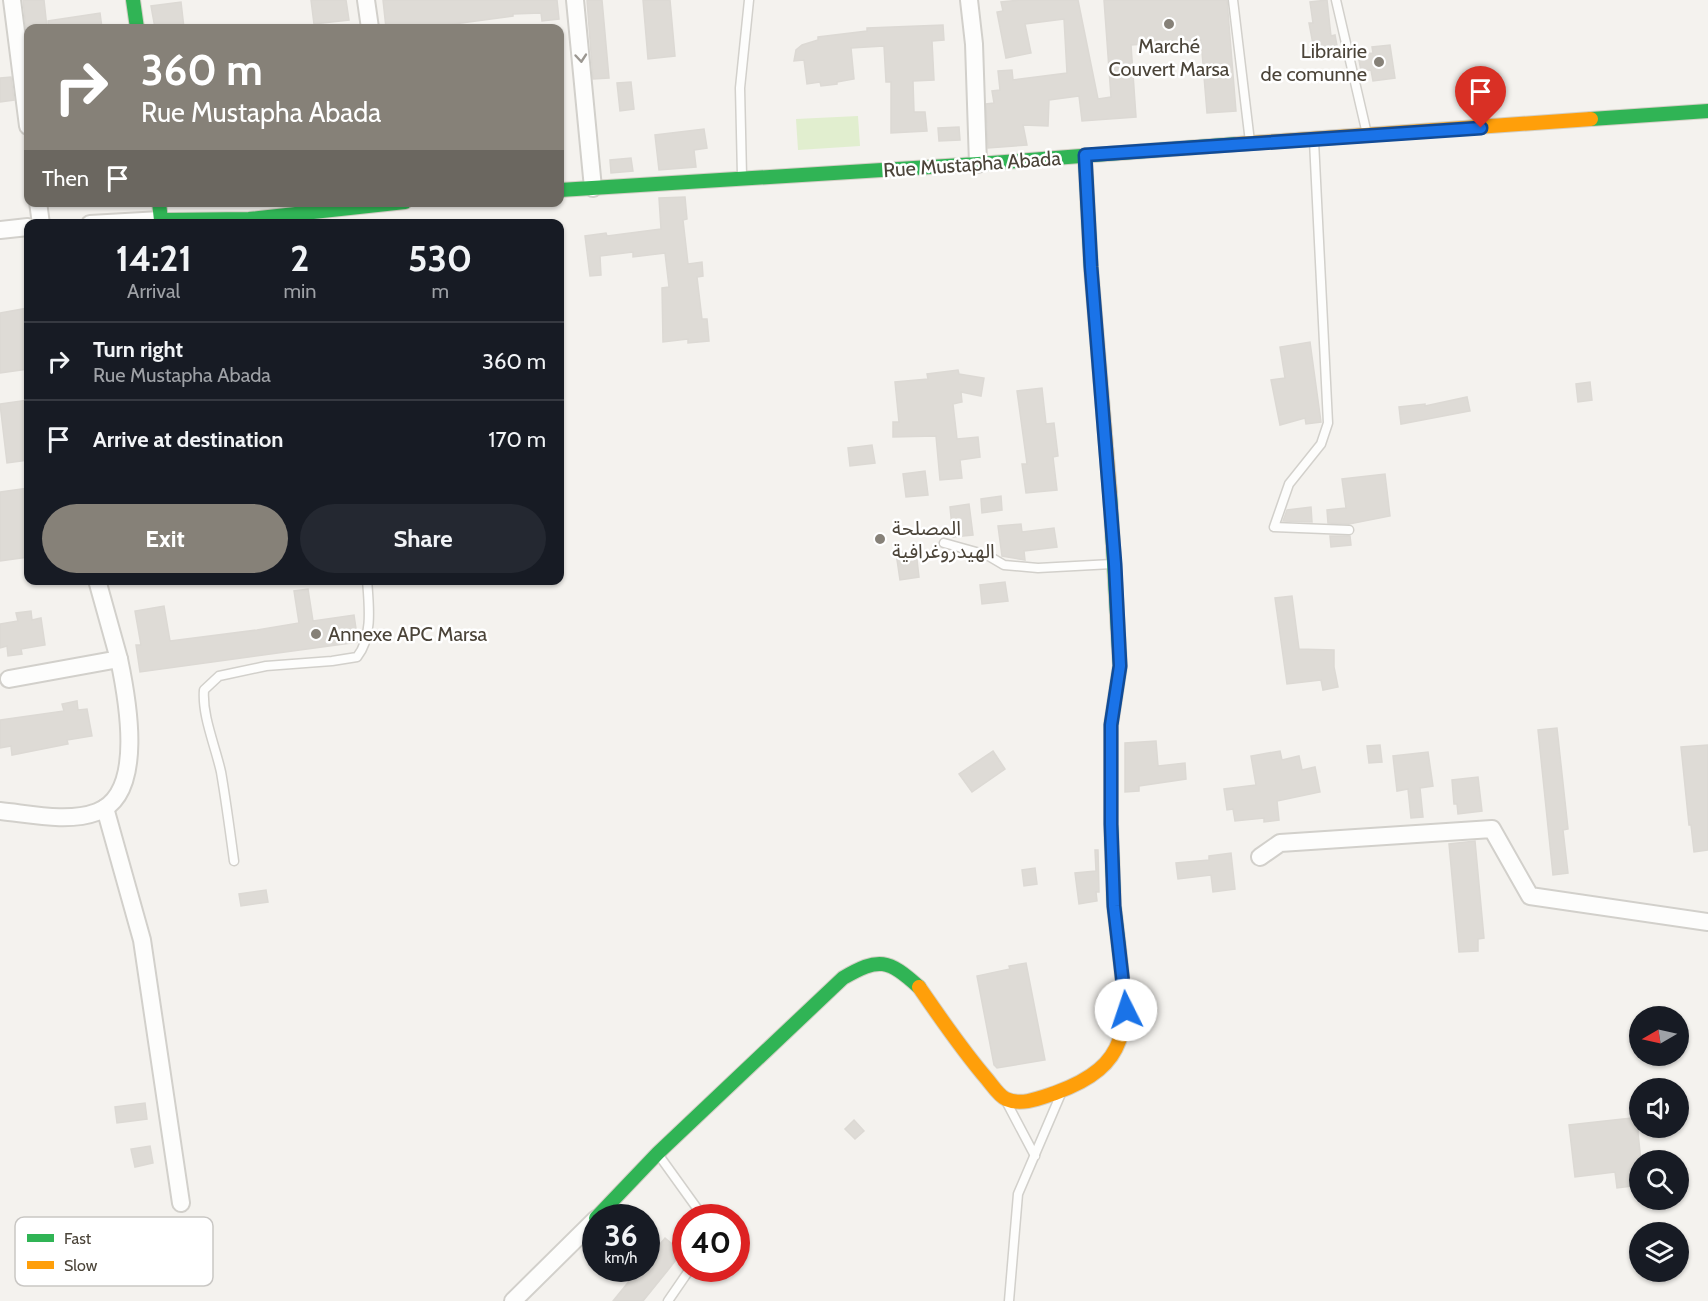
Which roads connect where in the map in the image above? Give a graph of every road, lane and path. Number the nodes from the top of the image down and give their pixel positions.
1 (12, 0) edge
2 (133, 0) edge
3 (366, 0) edge
4 (575, 0) edge
5 (749, 0) edge
6 (969, 0) edge
7 (1233, 0) edge
8 (1336, 0) edge
9 (136, 24) edge
10 (369, 24) edge
11 (24, 94) edge
12 (1708, 111) edge
13 (1367, 136) junction
14 (1314, 139) junction
15 (1250, 143) junction
16 (1085, 155) junction
17 (978, 164) junction
18 (742, 180) junction
19 (593, 188) junction
20 (564, 190) edge
21 (364, 207) edge
22 (266, 219) edge
23 (24, 227) edge
24 (0, 230) edge
25 (1349, 530) dead end
26 (945, 543) dead end
27 (1115, 564) junction
28 (99, 585) edge
29 (367, 585) edge
30 (119, 659) junction
31 (9, 679) dead end
32 (105, 808) junction
33 (0, 811) edge
34 (1260, 857) dead end
35 (234, 861) dead end
36 (1708, 922) edge
37 (1063, 1090) junction
38 (1005, 1099) junction
39 (658, 1153) junction
40 (1035, 1156) junction
41 (181, 1203) dead end
42 (609, 1204) edge
43 (694, 1204) edge
44 (582, 1232) edge
45 (681, 1282) edge
46 (513, 1301) edge
47 (668, 1301) edge
48 (1009, 1301) edge

1 - 11 street
2 - 9 street
3 - 10 street
4 -> 19 street
5 - 18 lane
6 - 17 street
7 - 15 lane
8 - 13 lane
12 - 13 street, Rue Mustapha Abada
13 - 14 street, Rue Mustapha Abada
14 - 15 street, Rue Mustapha Abada
14 - 25 lane
15 - 16 street, Rue Mustapha Abada
16 - 17 street, Rue Mustapha Abada
16 - 27 street
17 - 18 street, Rue Mustapha Abada
18 - 19 street, Rue Mustapha Abada
19 - 20 street, Rue Mustapha Abada
21 - 22 street
23 - 24 street
26 - 27 lane
27 - 37 street
28 - 30 street
29 - 35 lane
30 - 31 street
30 - 32 street
32 - 33 street
32 - 41 street
34 - 36 street
37 - 38 street
37 - 40 lane
38 - 39 street
38 - 40 lane
39 - 42 street
39 - 43 lane
40 - 48 lane
44 - 46 street
45 - 47 lane

